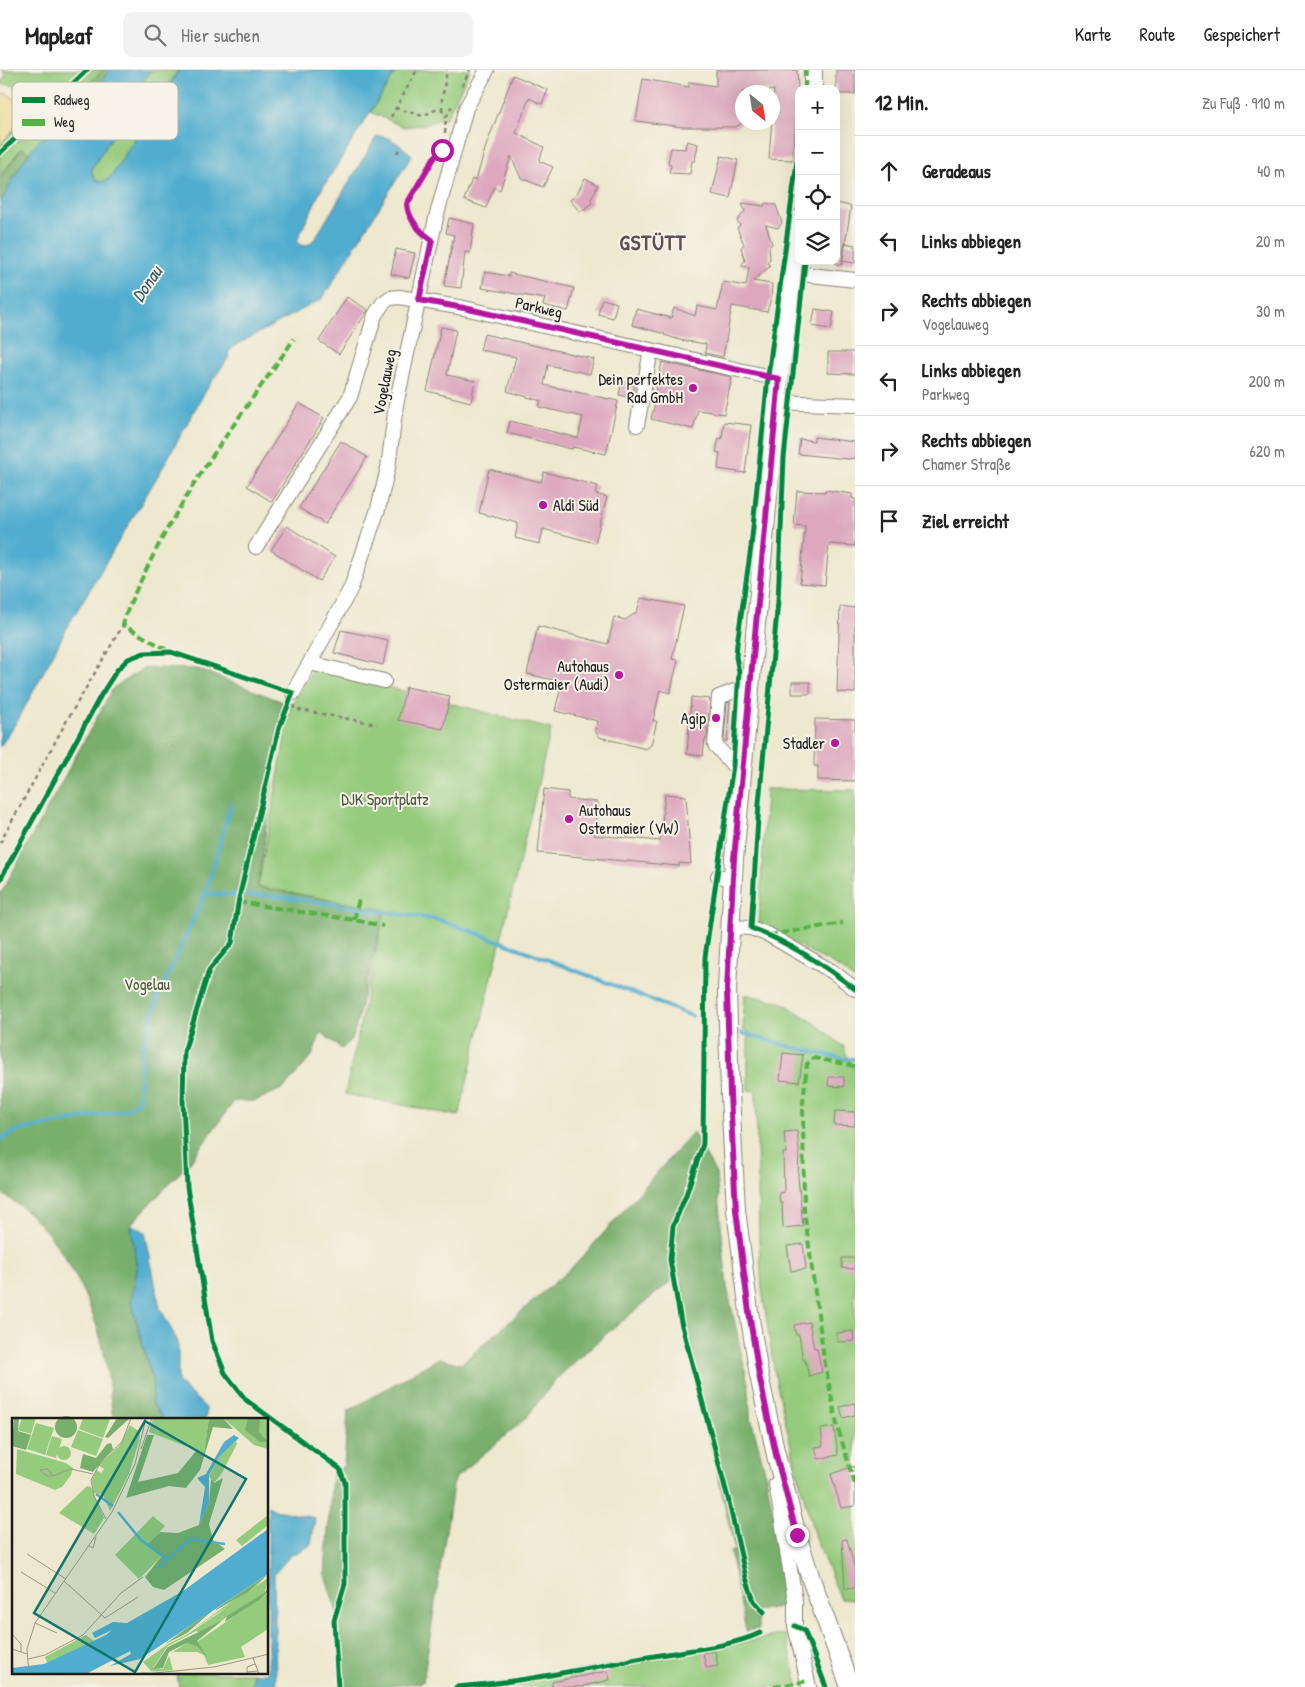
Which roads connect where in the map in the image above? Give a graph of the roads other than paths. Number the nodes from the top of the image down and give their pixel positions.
1 (487, 70) edge
2 (813, 70) edge
3 (813, 85) edge
4 (799, 220) edge
5 (792, 273) junction
6 (855, 280) edge
7 (419, 300) junction
8 (651, 350) junction
9 (779, 379) junction
10 (778, 402) junction
11 (855, 404) edge
12 (637, 425) dead end
13 (256, 547) dead end
14 (310, 662) junction
15 (384, 681) dead end
16 (750, 692) junction
17 (293, 693) road end
18 (742, 772) junction
19 (729, 927) junction
20 (855, 989) edge
21 (759, 1375) junction
22 (809, 1687) edge
23 (850, 1687) edge

1 - 7 street, Vogelauweg
2 - 3 main road
4 - 5 main road
5 - 6 street
5 - 9 main road
7 - 8 street, Parkweg
7 - 13 street, Parkweg
7 - 14 street, Vogelauweg
8 - 9 street, Parkweg
8 - 12 street
9 - 10 main road
10 - 11 street
10 - 16 main road
14 - 15 street
14 - 17 street, Vogelauweg
16 - 18 main road
16 - 18 street
18 - 19 main road
19 - 20 street
19 - 21 main road
21 - 22 street
21 - 23 main road

